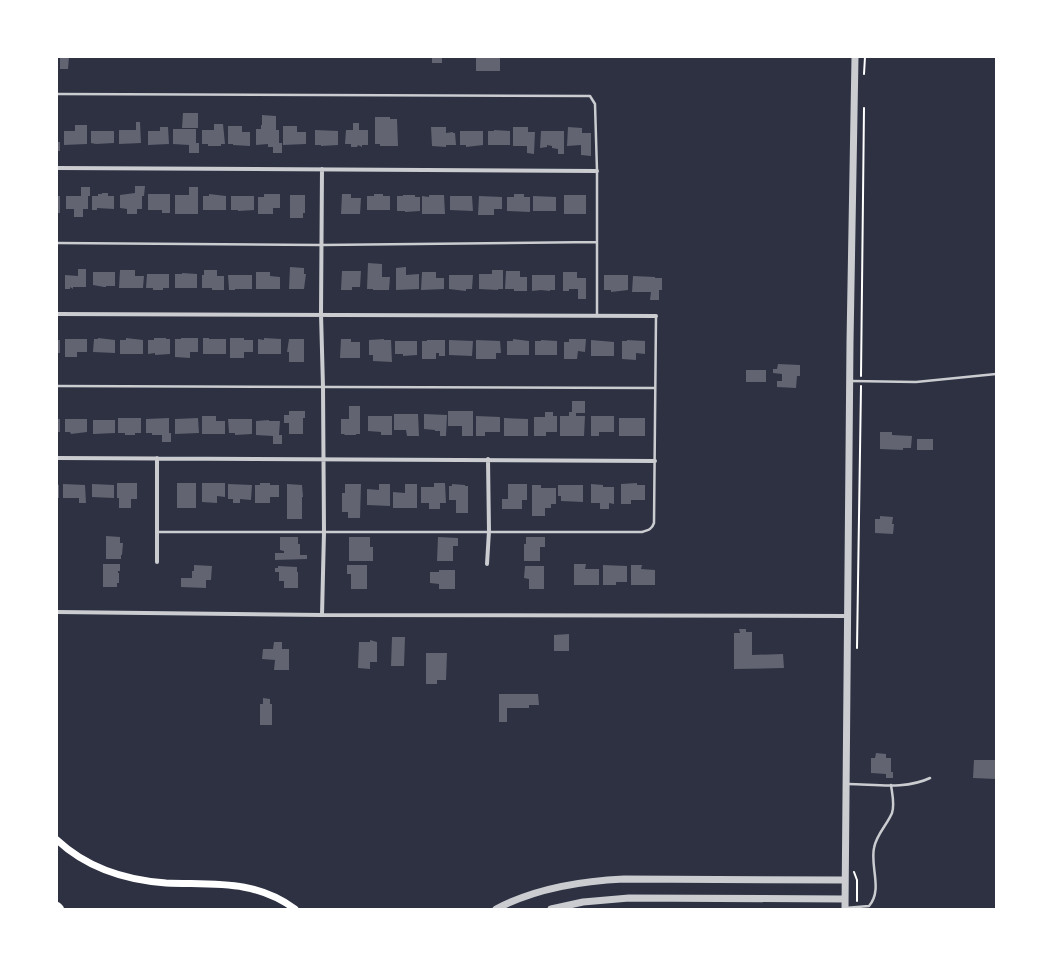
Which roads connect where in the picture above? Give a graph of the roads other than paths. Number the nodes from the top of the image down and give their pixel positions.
1 (854, 57) edge
2 (57, 94) edge
3 (57, 168) edge
4 (322, 169) junction
5 (597, 172) junction
6 (597, 242) junction
7 (57, 243) edge
8 (321, 245) junction
9 (57, 314) edge
10 (321, 314) junction
11 (597, 316) junction
12 (656, 316) joint
13 (996, 374) edge
14 (850, 381) junction
15 (57, 386) edge
16 (323, 387) junction
17 (655, 388) junction
18 (57, 458) edge
19 (157, 458) junction
20 (324, 459) junction
21 (488, 459) junction
22 (654, 461) junction
23 (489, 531) junction
24 (157, 532) junction
25 (324, 532) junction
26 (157, 562) dead end
27 (487, 564) dead end
28 (57, 612) edge
29 (322, 614) junction
30 (847, 616) junction
31 (930, 778) dead end
32 (846, 784) junction
33 (891, 785) junction
34 (57, 840) edge
35 (844, 880) junction
36 (845, 899) junction
37 (845, 908) edge
38 (295, 909) edge
39 (496, 909) edge
40 (551, 909) edge

1 - 14 street
2 - 5 lane
3 - 4 street
4 - 5 street
4 - 8 street
5 - 6 lane
6 - 8 lane
6 - 11 lane
7 - 8 lane
8 - 10 street
9 - 10 street
10 - 11 street
10 - 16 street
11 - 12 street
12 - 17 lane
13 - 14 lane
14 - 30 street
15 - 16 lane
16 - 17 lane
16 - 20 street
17 - 22 lane
18 - 19 street
19 - 20 street
19 - 24 street
20 - 21 street
20 - 25 street
21 - 22 street
21 - 23 street
22 - 23 lane
23 - 25 lane
23 - 27 street
24 - 25 lane
24 - 26 street
25 - 29 street
28 - 29 street
29 - 30 street
30 - 32 street
31 - 33 lane
32 - 33 lane
32 - 35 street
33 - 37 lane
34 - 38 main road
35 - 36 street
35 - 39 street
36 - 37 street
36 - 40 street

